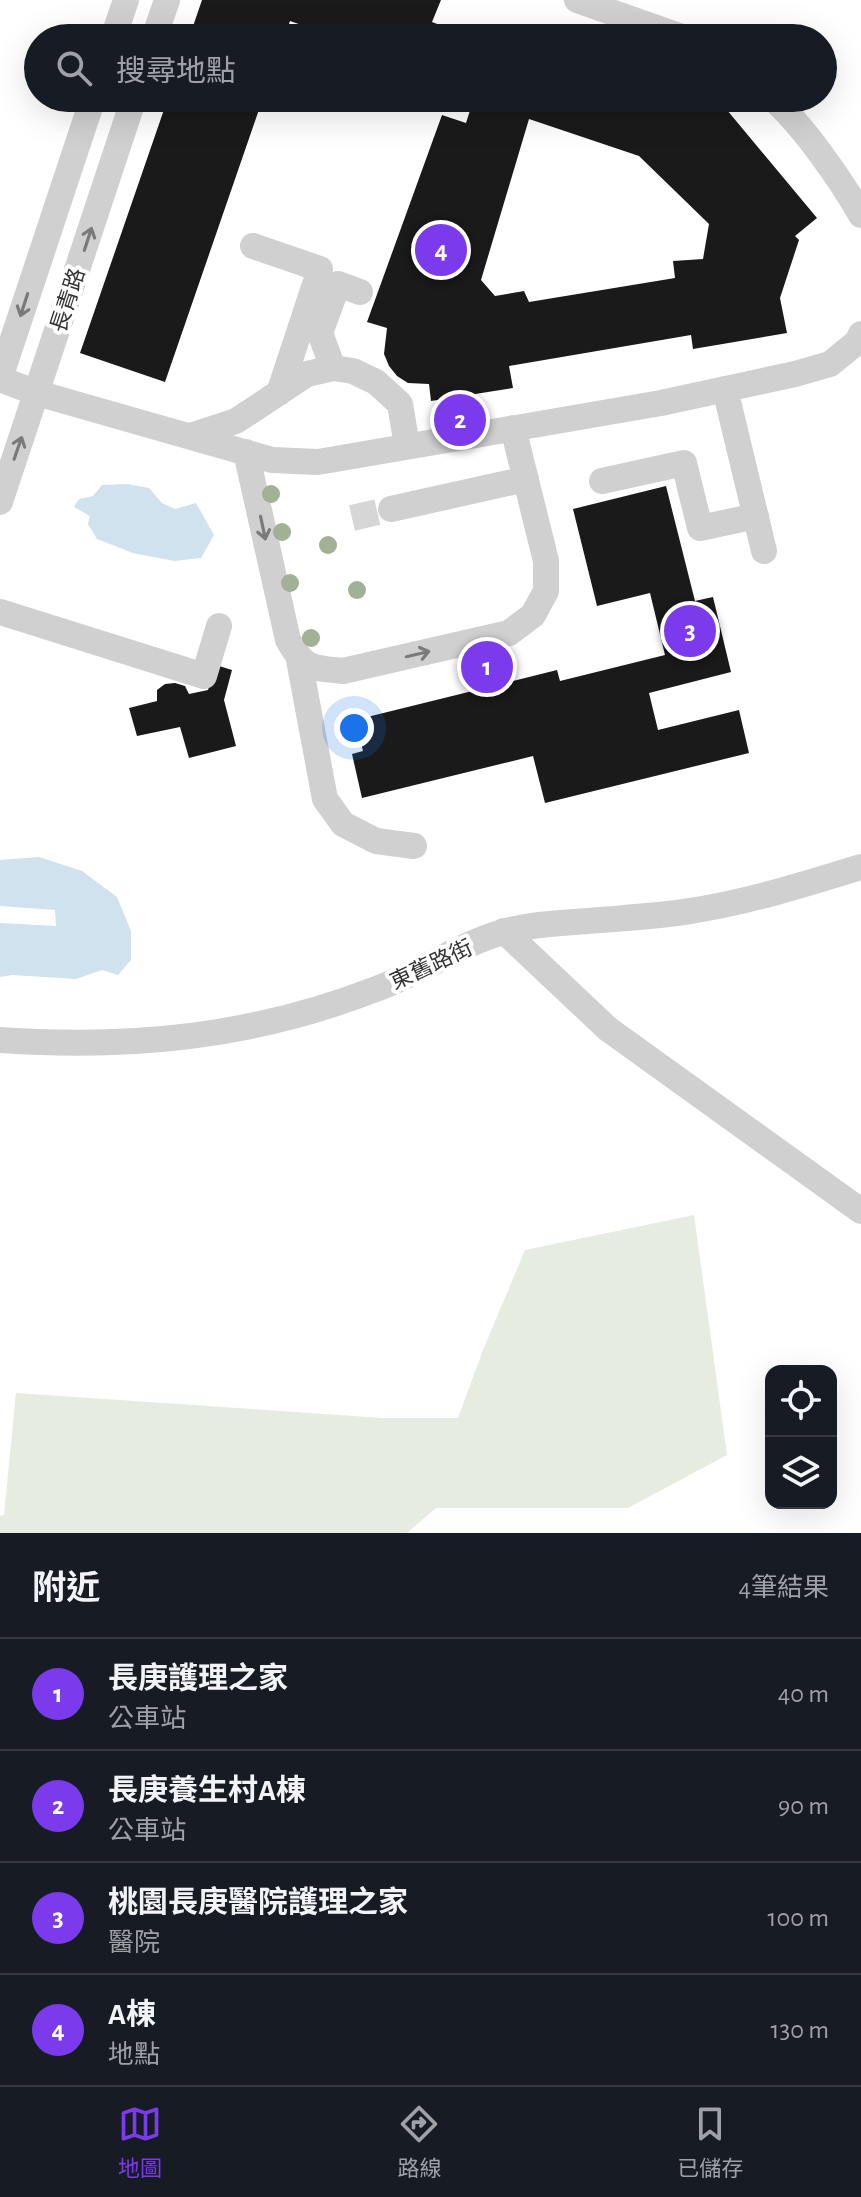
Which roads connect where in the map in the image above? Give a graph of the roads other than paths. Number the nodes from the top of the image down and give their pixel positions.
1 (126, 0) edge
2 (167, 0) edge
3 (577, 0) edge
4 (118, 24) edge
5 (159, 24) edge
6 (645, 24) edge
7 (88, 112) edge
8 (129, 112) edge
9 (788, 112) edge
10 (861, 215) edge
11 (253, 246) dead end
12 (360, 292) dead end
13 (861, 334) edge
14 (333, 368) junction
15 (0, 379) edge
16 (725, 389) junction
17 (37, 393) junction
18 (279, 393) junction
19 (513, 428) junction
20 (190, 436) junction
21 (407, 446) junction
22 (246, 452) junction
23 (526, 479) junction
24 (602, 481) dead end
25 (0, 502) edge
26 (391, 509) tunnel mouth
27 (756, 516) junction
28 (764, 551) dead end
29 (0, 612) edge
30 (219, 626) dead end
31 (299, 660) junction
32 (414, 846) dead end
33 (861, 867) edge
34 (504, 931) junction
35 (0, 1040) edge
36 (861, 1211) edge

1 - 4 street
2 - 5 street
3 - 6 street
7 -> 15 street, 長青路
17 -> 8 street, 長青路
9 - 10 street
11 - 18 street
12 - 14 street
13 - 16 street
14 - 18 street
14 - 21 street
15 - 17 street
16 - 19 street
16 - 27 street
17 - 20 street
25 -> 17 street, 長青路
18 - 20 street
19 - 21 street
19 - 23 street
20 - 22 street
21 - 22 street
22 -> 31 street
23 - 26 street
31 -> 23 street
24 - 27 street
27 - 28 street
29 - 30 street
31 - 32 street
33 - 34 street, 東舊路街
34 - 35 street, 東舊路街
34 - 36 street

